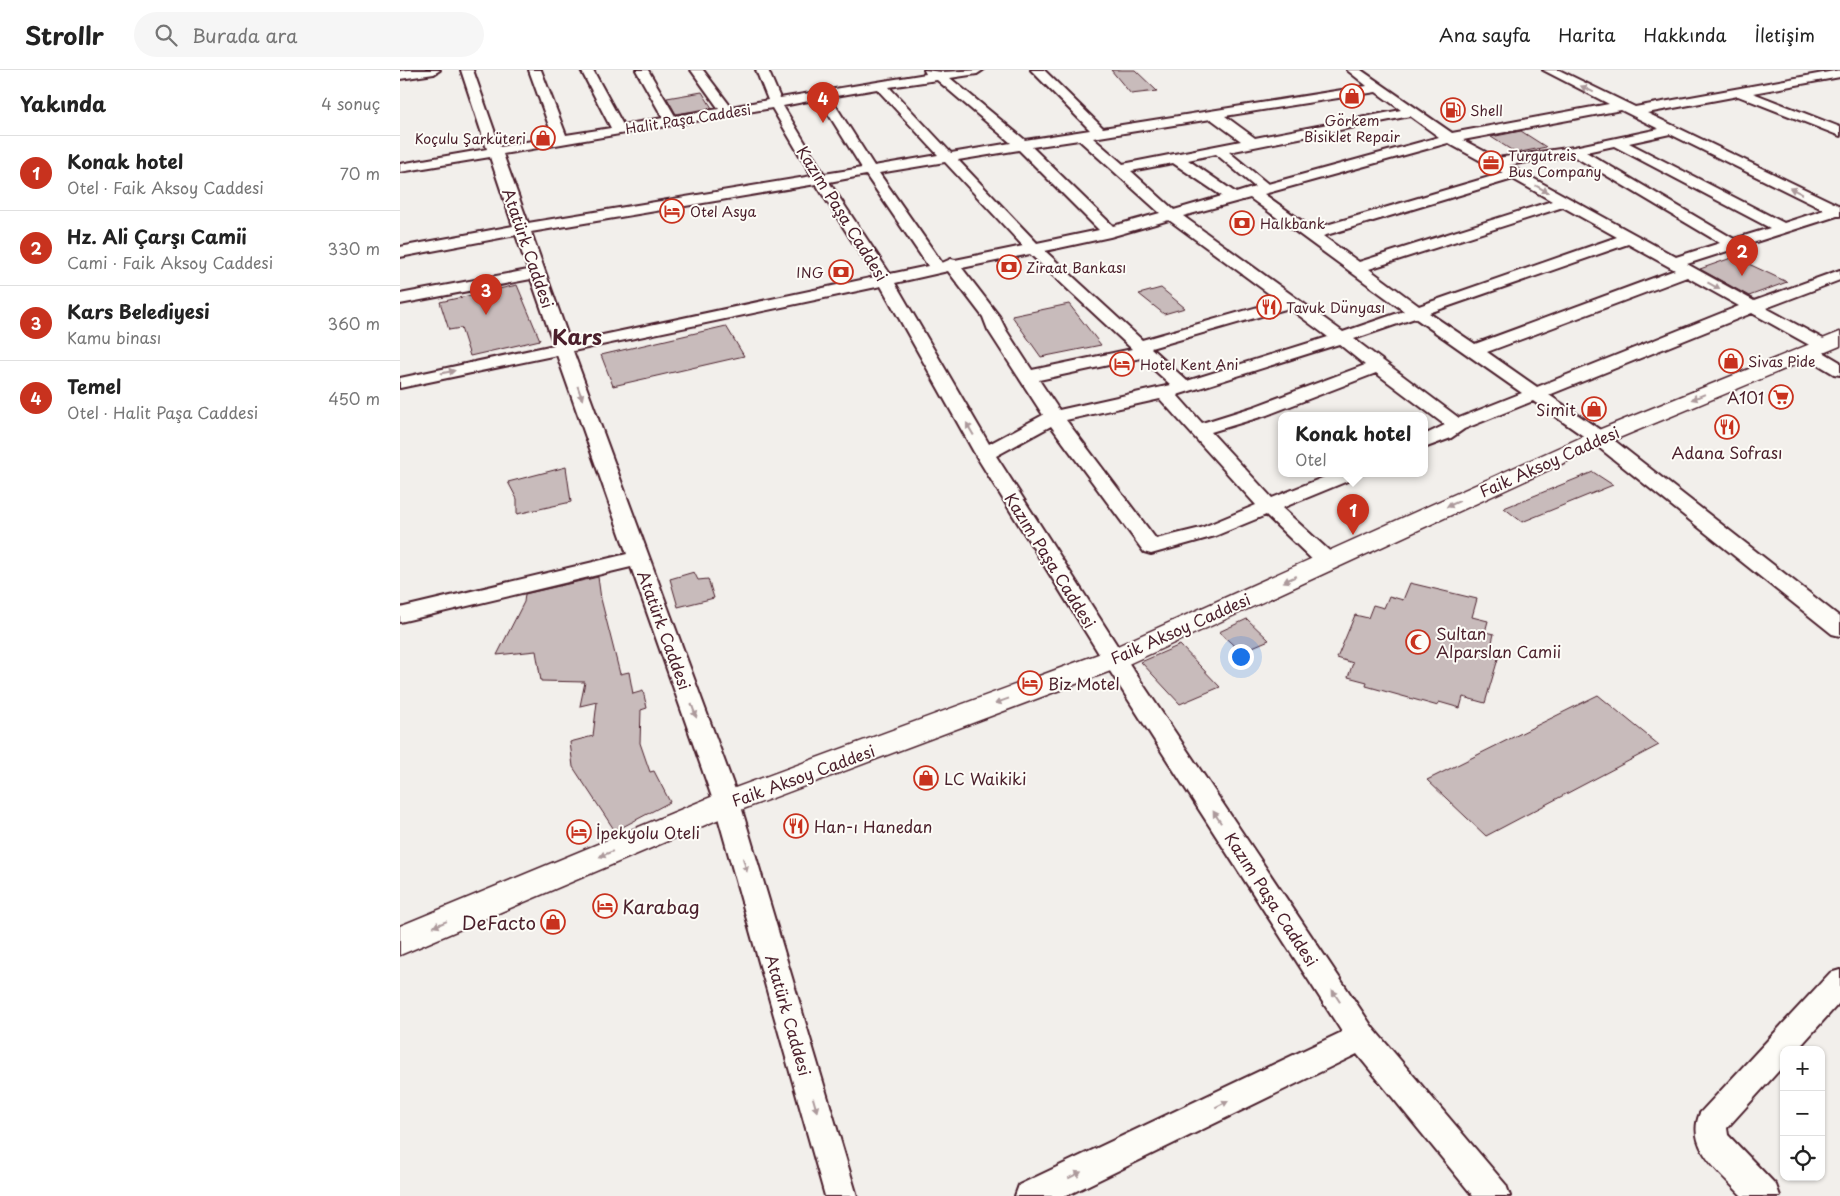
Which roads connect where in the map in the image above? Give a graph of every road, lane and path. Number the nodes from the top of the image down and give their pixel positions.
1 (434, 70) edge
2 (467, 70) edge
3 (535, 70) edge
4 (587, 70) edge
5 (642, 70) edge
6 (697, 70) edge
7 (762, 70) edge
8 (977, 70) edge
9 (1037, 70) edge
10 (1353, 70) edge
11 (1549, 70) edge
12 (1787, 70) edge
13 (932, 72) edge
14 (1840, 73) edge
15 (400, 75) edge
16 (1807, 79) junction
17 (880, 85) junction
18 (1377, 88) junction
19 (1832, 88) dead end
20 (1740, 92) junction
21 (823, 96) junction
22 (776, 104) junction
23 (1628, 109) junction
24 (728, 112) junction
25 (1411, 112) junction
26 (1213, 114) junction
27 (672, 122) junction
28 (619, 130) junction
29 (1672, 130) junction
30 (1100, 132) junction
31 (1840, 132) edge
32 (1082, 135) junction
33 (561, 140) junction
34 (1445, 140) junction
35 (1616, 142) junction
36 (1254, 144) junction
37 (1022, 145) junction
38 (1220, 150) junction
39 (494, 151) junction
40 (1574, 151) junction
41 (949, 158) junction
42 (1177, 159) junction
43 (1495, 163) junction
44 (400, 168) edge
45 (1120, 170) junction
46 (873, 171) junction
47 (1515, 174) junction
48 (821, 180) junction
49 (1258, 188) junction
50 (1234, 198) junction
51 (1565, 202) junction
52 (1839, 211) edge
53 (1171, 215) junction
54 (522, 229) junction
55 (1784, 229) junction
56 (1110, 232) junction
57 (1311, 235) junction
58 (1630, 238) junction
59 (1734, 245) junction
60 (1033, 248) junction
61 (400, 252) edge
62 (944, 266) junction
63 (1681, 267) junction
64 (1357, 268) junction
65 (538, 273) junction
66 (1840, 275) edge
67 (886, 281) junction
68 (400, 299) edge
69 (1292, 302) junction
70 (1752, 307) junction
71 (1417, 312) junction
72 (1341, 338) junction
73 (1824, 345) edge
74 (563, 347) junction
75 (1142, 349) junction
76 (1474, 351) junction
77 (1378, 366) junction
78 (1840, 370) edge
79 (1027, 377) junction
80 (400, 382) edge
81 (1184, 388) junction
82 (1164, 392) junction
83 (1535, 394) junction
84 (1054, 417) junction
85 (1457, 425) junction
86 (1199, 430) junction
87 (1599, 438) junction
88 (1428, 440) edge
89 (985, 454) junction
90 (1341, 477) edge
91 (1269, 506) junction
92 (639, 558) junction
93 (1328, 562) junction
94 (400, 615) edge
95 (1840, 628) edge
96 (1114, 659) junction
97 (727, 803) junction
98 (400, 941) edge
99 (1840, 982) edge
100 (1362, 1037) junction
101 (841, 1196) edge
102 (1031, 1196) edge
103 (1494, 1196) edge
104 (1764, 1196) edge

1 - 15 street
2 - 39 street, Atatürk Caddesi
3 - 33 street
4 - 28 street
5 - 27 street
6 - 24 street
7 - 22 street, Kazım Paşa Caddesi
8 - 13 street, Halit Paşa Caddesi
9 - 30 street
10 - 18 street
23 -> 11 street
12 - 16 street
13 - 17 street, Halit Paşa Caddesi
13 - 37 street
14 - 16 street
16 - 19 street
16 - 20 street
17 - 21 street, Halit Paşa Caddesi
17 - 41 street
18 - 25 street
18 - 26 street
20 - 23 street
20 - 31 street
21 - 22 street, Halit Paşa Caddesi
21 - 46 street
22 - 24 street, Halit Paşa Caddesi
22 - 48 street, Kazım Paşa Caddesi
23 - 29 street
23 - 34 street
24 - 27 street, Halit Paşa Caddesi
25 - 34 street
25 - 36 street
26 - 30 street
26 - 36 street
27 - 28 street, Halit Paşa Caddesi
28 - 33 street, Halit Paşa Caddesi
29 - 35 street
52 -> 29 street
30 - 32 street
32 - 37 street
32 - 45 street
33 - 39 street, Halit Paşa Caddesi
34 - 43 street
34 - 49 street
35 - 40 street
35 - 55 street
36 - 38 street
37 - 41 street
37 - 56 street
38 - 42 street
38 - 49 street
39 - 44 street, Halit Paşa Caddesi
39 - 54 street, Atatürk Caddesi
40 - 43 street
40 - 59 street
41 - 46 street
41 - 60 street
42 - 45 street
42 - 50 street
43 - 47 street
45 - 53 street
46 - 48 street
46 - 62 street
47 -> 51 street
47 - 57 street
48 - 54 street
48 - 67 street, Kazım Paşa Caddesi
49 - 50 street
49 - 57 street
50 - 53 street
51 - 58 street
51 - 64 street
52 - 55 street
53 - 56 street
53 - 69 street
54 - 61 street
54 - 65 street, Atatürk Caddesi
55 - 59 street
56 - 60 street
57 - 64 street
58 - 63 street
58 - 71 street
59 - 63 street
60 - 62 street
60 - 75 street
62 - 67 street
62 - 79 street
63 -> 70 street
63 - 76 street
64 - 71 street
65 - 68 street
65 - 74 street, Atatürk Caddesi
66 - 70 street
67 - 74 street
89 -> 67 street, Kazım Paşa Caddesi
69 - 72 street
69 - 75 street
70 - 73 street
70 - 83 street
71 - 72 street
71 - 76 street
72 - 77 street
72 - 81 street
73 - 78 street
73 -> 87 main road, Faik Aksoy Caddesi
80 -> 74 street
74 -> 92 street, Atatürk Caddesi
75 - 79 street
75 - 81 street
76 - 83 street
77 - 85 street
77 - 86 street
79 - 84 street
81 - 82 street
82 - 84 street
82 - 86 street
83 - 85 street
83 - 87 street
84 - 89 street
84 - 91 street
85 - 88 street
86 - 91 street
87 -> 93 main road, Faik Aksoy Caddesi
87 - 95 street
89 - 96 street, Kazım Paşa Caddesi
90 - 91 street
91 - 93 street
92 - 94 street
92 -> 97 street, Atatürk Caddesi
93 -> 96 main road, Faik Aksoy Caddesi
96 -> 97 main road, Faik Aksoy Caddesi
100 -> 96 street, Kazım Paşa Caddesi
97 -> 98 main road, Faik Aksoy Caddesi
97 -> 101 street, Atatürk Caddesi
99 - 104 street
102 -> 100 street
100 - 103 street, Kazım Paşa Caddesi

